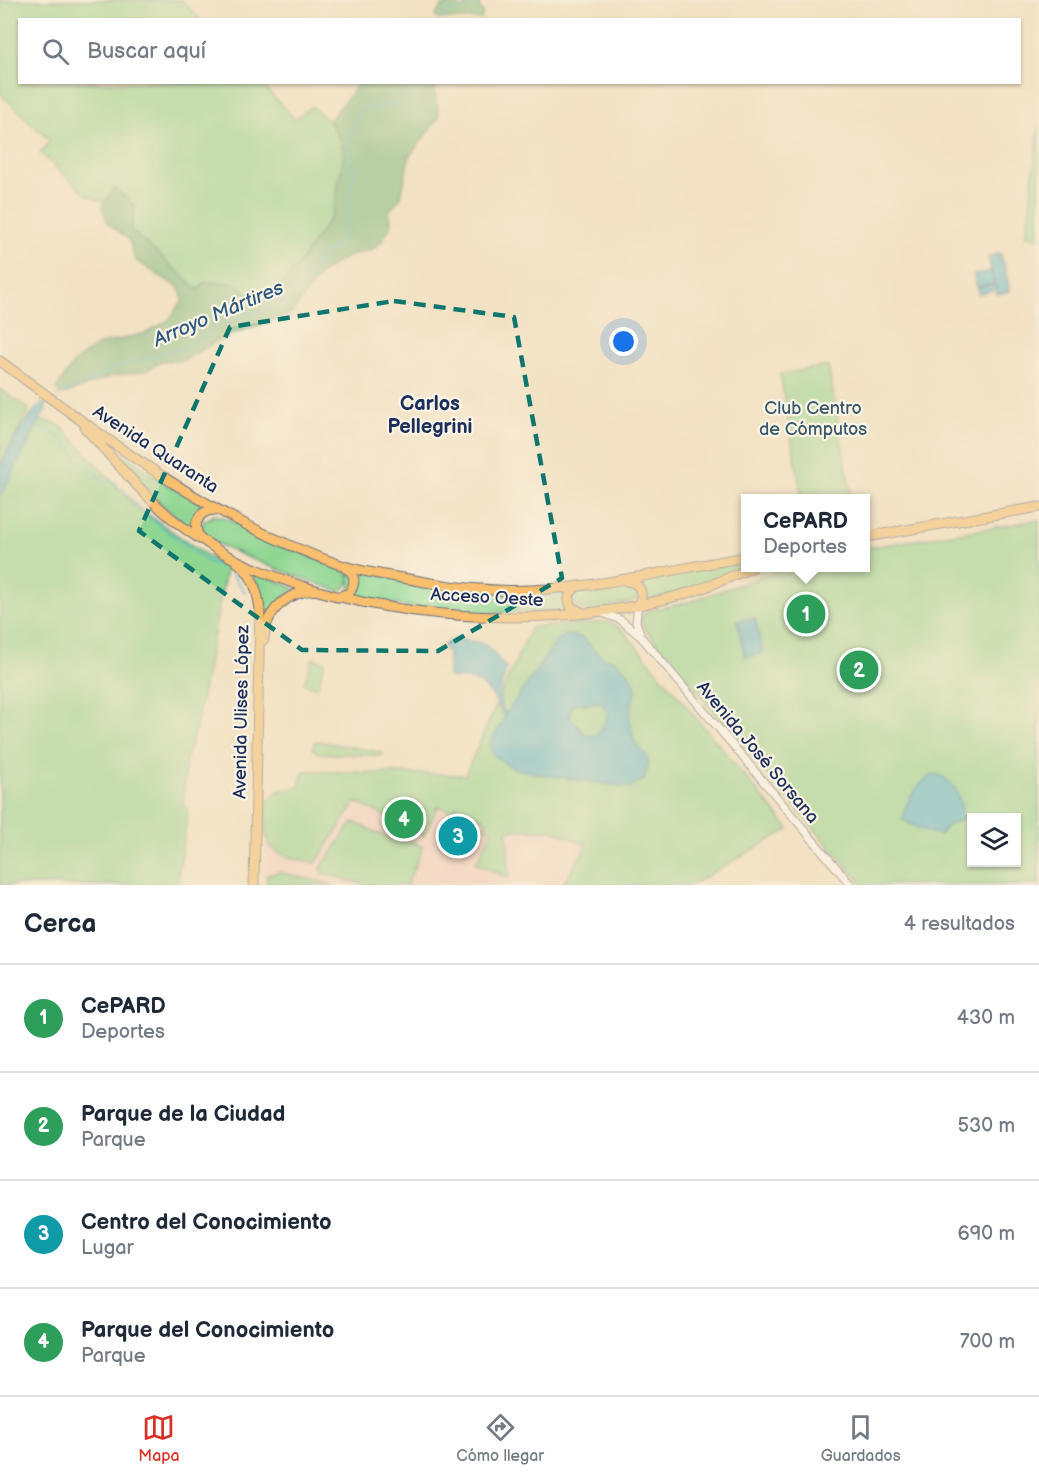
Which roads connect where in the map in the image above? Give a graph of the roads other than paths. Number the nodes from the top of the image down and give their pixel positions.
1 (0, 361) edge
2 (72, 414) junction
3 (1039, 507) edge
4 (222, 512) junction
5 (870, 536) edge
6 (205, 541) junction
7 (224, 552) junction
8 (741, 558) edge
9 (340, 565) junction
10 (741, 571) edge
11 (625, 581) junction
12 (577, 587) junction
13 (315, 590) junction
14 (334, 597) junction
15 (638, 604) junction
16 (598, 611) junction
17 (582, 613) junction
18 (642, 638) junction
19 (256, 885) edge
20 (851, 885) edge

1 - 2 main road, Avenida Quaranta
2 - 4 main road, Avenida Quaranta
2 - 6 main road, Avenida Quaranta
3 - 5 main road
4 - 6 main road
4 - 9 main road, Acceso Oeste
6 - 7 main road, Avenida Quaranta
7 - 13 main road, Acceso Oeste
7 - 19 main road, Avenida Ulises López
8 - 11 main road, Acceso Oeste
9 - 12 main road, Acceso Oeste
9 - 14 main road
10 - 15 main road, Acceso Oeste
11 - 12 main road, Acceso Oeste
11 - 15 main road
12 - 17 main road
13 - 14 main road, Acceso Oeste
13 - 19 main road, Avenida Ulises López
14 - 17 main road, Acceso Oeste
15 - 16 main road, Acceso Oeste
15 - 18 street
16 - 17 main road, Acceso Oeste
16 - 18 street, Avenida José Sorsana
18 - 20 street, Avenida José Sorsana

